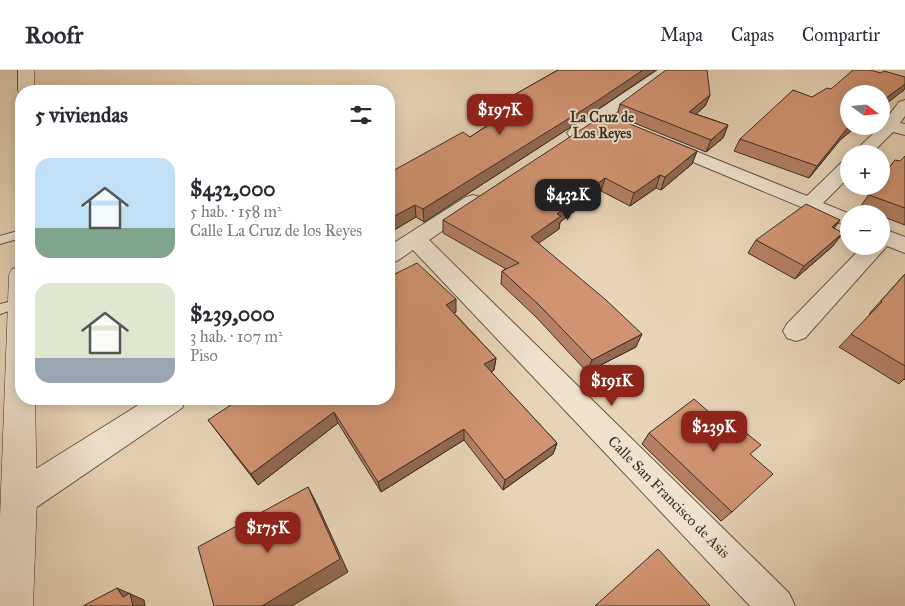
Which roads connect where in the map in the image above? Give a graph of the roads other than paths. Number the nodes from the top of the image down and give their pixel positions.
1 (26, 70) edge
2 (668, 70) edge
3 (26, 85) edge
4 (905, 105) edge
5 (601, 117) junction
6 (619, 125) edge
7 (898, 127) edge
8 (647, 136) edge
9 (560, 144) edge
10 (873, 145) edge
11 (840, 175) edge
12 (488, 191) edge
13 (811, 204) junction
14 (840, 217) edge
15 (15, 236) edge
16 (415, 239) junction
17 (0, 240) edge
18 (890, 242) edge
19 (905, 246) edge
20 (395, 252) edge
21 (867, 255) edge
22 (14, 296) edge
23 (796, 331) dead end
24 (15, 337) edge
25 (17, 405) edge
26 (163, 405) edge
27 (19, 499) junction
28 (13, 606) edge
29 (776, 606) edge

1 - 3 main road
2 - 5 street
4 - 7 street
5 - 6 street
5 - 9 street
7 - 10 street
8 - 13 street
11 - 13 street
12 - 16 street
13 - 14 street
15 - 17 lane
16 - 20 street
16 - 29 street, Calle San Francisco de Asis
18 - 19 street
21 - 23 street
22 - 24 main road
25 - 27 main road
26 - 27 street
27 - 28 main road

